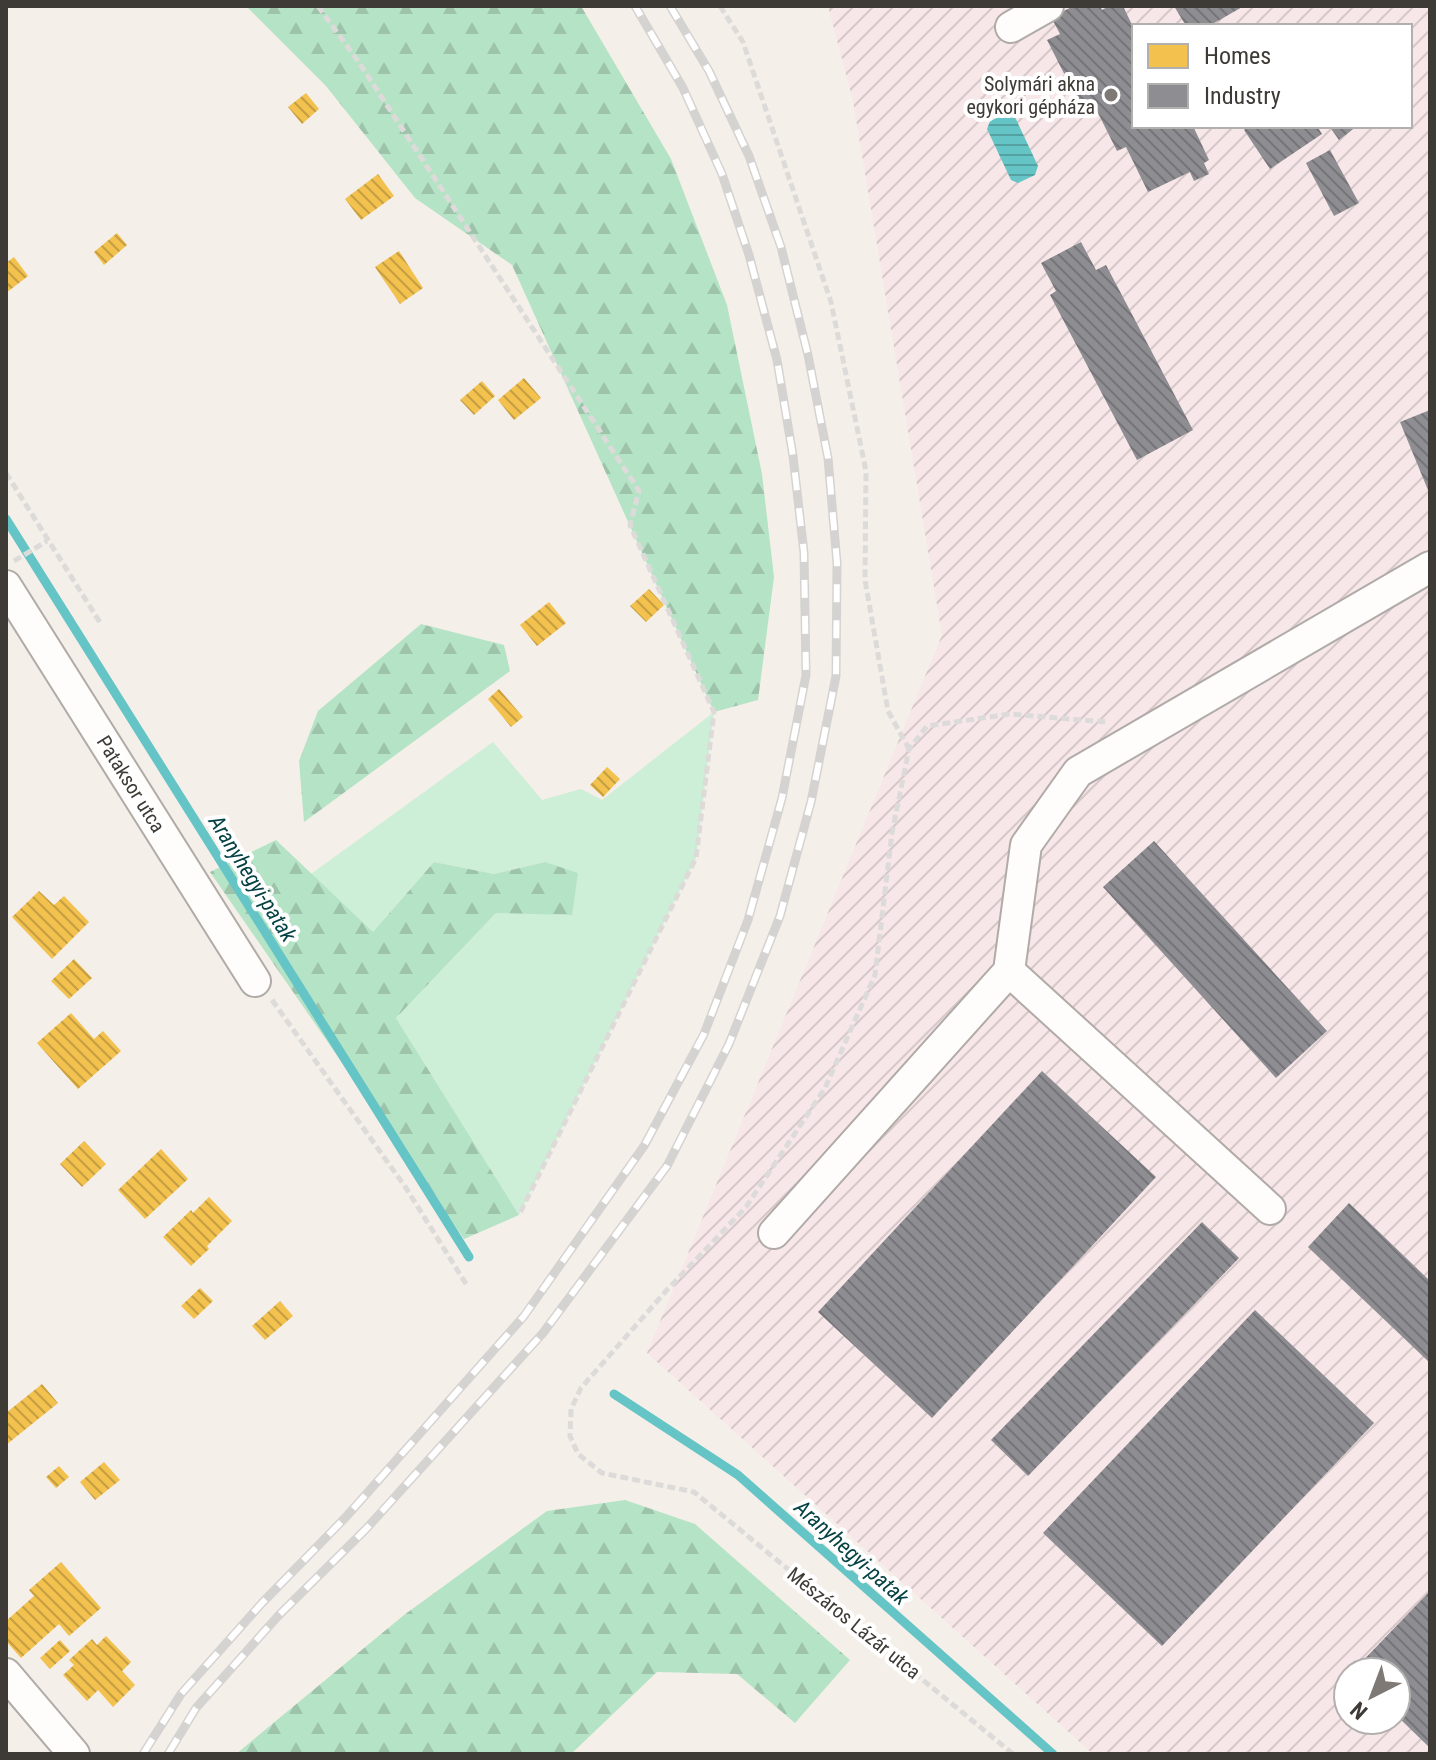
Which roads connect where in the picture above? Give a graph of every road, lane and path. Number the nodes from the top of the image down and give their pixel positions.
1 (318, 6) edge
2 (720, 6) edge
3 (1048, 6) edge
4 (1011, 27) dead end
5 (6, 473) edge
6 (47, 541) junction
7 (6, 566) edge
8 (1430, 567) edge
9 (6, 586) edge
10 (101, 624) dead end
11 (1156, 726) junction
12 (909, 749) junction
13 (1009, 971) junction
14 (255, 981) joint
15 (1270, 1209) dead end
16 (519, 1215) dead end
17 (774, 1233) dead end
18 (468, 1287) dead end
19 (6, 1674) edge
20 (74, 1754) edge
21 (1013, 1754) edge

1 - 16 path
2 - 12 path
3 - 4 street
5 - 6 path
6 - 7 path
6 - 10 path
8 - 11 street
9 - 14 street, Pataksor utca
11 - 12 path
11 - 13 street
12 - 21 path, Mészáros Lázár utca
13 - 15 street
13 - 17 street
14 - 18 path
19 - 20 street

